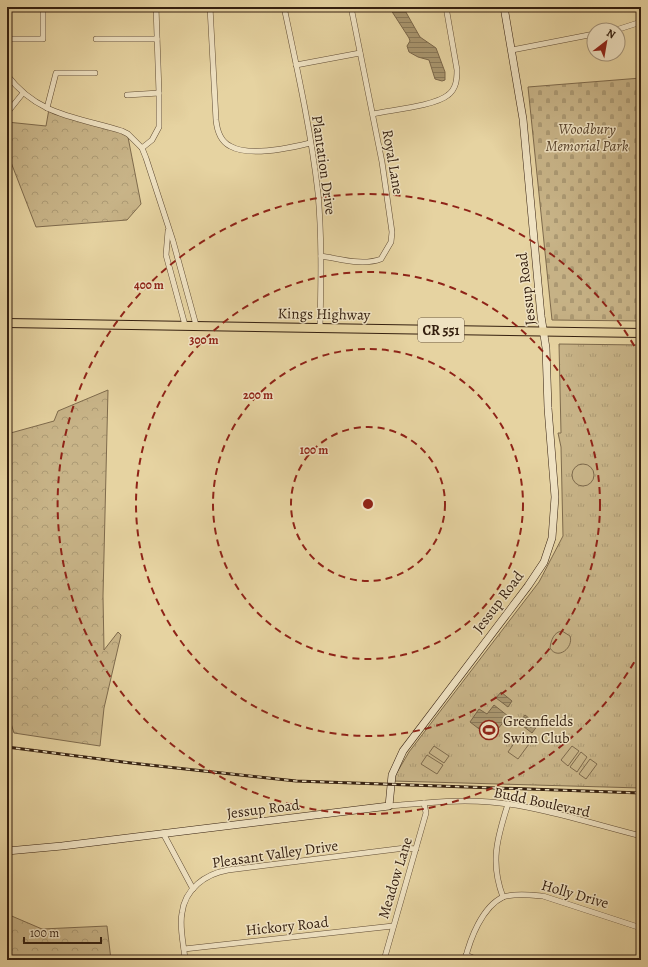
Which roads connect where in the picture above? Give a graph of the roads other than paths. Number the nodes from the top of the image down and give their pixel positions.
1 (43, 7) edge
2 (156, 7) edge
3 (210, 7) edge
4 (284, 7) edge
5 (351, 7) edge
6 (446, 7) edge
7 (504, 7) edge
8 (641, 22) edge
9 (626, 27) edge
10 (586, 36) edge
11 (7, 39) edge
12 (157, 39) junction
13 (96, 40) dead end
14 (512, 50) junction
15 (360, 53) junction
16 (296, 66) junction
17 (95, 73) dead end
18 (7, 74) edge
19 (23, 93) junction
20 (159, 94) junction
21 (127, 95) dead end
22 (48, 108) junction
23 (7, 113) edge
24 (373, 114) junction
25 (310, 143) junction
26 (142, 148) junction
27 (168, 230) junction
28 (322, 256) junction
29 (7, 323) edge
30 (185, 325) junction
31 (196, 325) junction
32 (320, 327) junction
33 (544, 331) junction
34 (641, 333) edge
35 (424, 803) junction
36 (508, 804) junction
37 (389, 806) junction
38 (163, 833) junction
39 (641, 836) edge
40 (416, 849) junction
41 (7, 851) edge
42 (193, 889) junction
43 (503, 897) junction
44 (393, 926) junction
45 (641, 928) edge
46 (184, 949) junction
47 (466, 958) edge
48 (185, 960) edge
49 (384, 960) edge
50 (478, 960) edge

1 - 11 street
2 - 12 street
3 - 25 street
4 - 16 street, Plantation Drive
5 - 15 street, Royal Lane
6 - 24 street
7 - 14 street, Jessup Road
8 - 9 street
10 - 14 street
12 - 13 street
12 - 20 street
14 - 33 street, Jessup Road
15 - 16 street
15 - 24 street, Royal Lane
16 - 25 street, Plantation Drive
17 - 22 street
18 - 19 street
19 - 22 street
19 - 23 street
20 - 21 street
20 - 26 street
22 - 26 street
24 - 28 street, Royal Lane
25 - 28 street, Plantation Drive
26 - 27 street
27 - 30 street
27 - 31 street
28 - 32 street, Plantation Drive
29 - 30 main road, Kings Highway / CR 551
30 - 31 main road, Kings Highway / CR 551
31 - 32 main road, Kings Highway / CR 551
32 - 33 main road, Kings Highway / CR 551
33 - 34 main road, Kings Highway / CR 551
33 - 37 street, Jessup Road
35 - 36 street, Budd Boulevard
35 - 37 street, Budd Boulevard
35 - 40 street, Meadow Lane
36 - 39 street, Budd Boulevard
36 - 43 street
37 - 38 street, Jessup Road
38 - 41 street, Jessup Road
38 - 42 street
40 - 42 street, Pleasant Valley Drive
40 - 44 street, Meadow Lane
42 - 46 street, Pleasant Valley Drive
43 - 45 street, Holly Drive
43 - 47 street
44 - 46 street, Hickory Road
44 - 49 street, Meadow Lane
46 - 48 street, Pleasant Valley Drive
47 - 50 street

